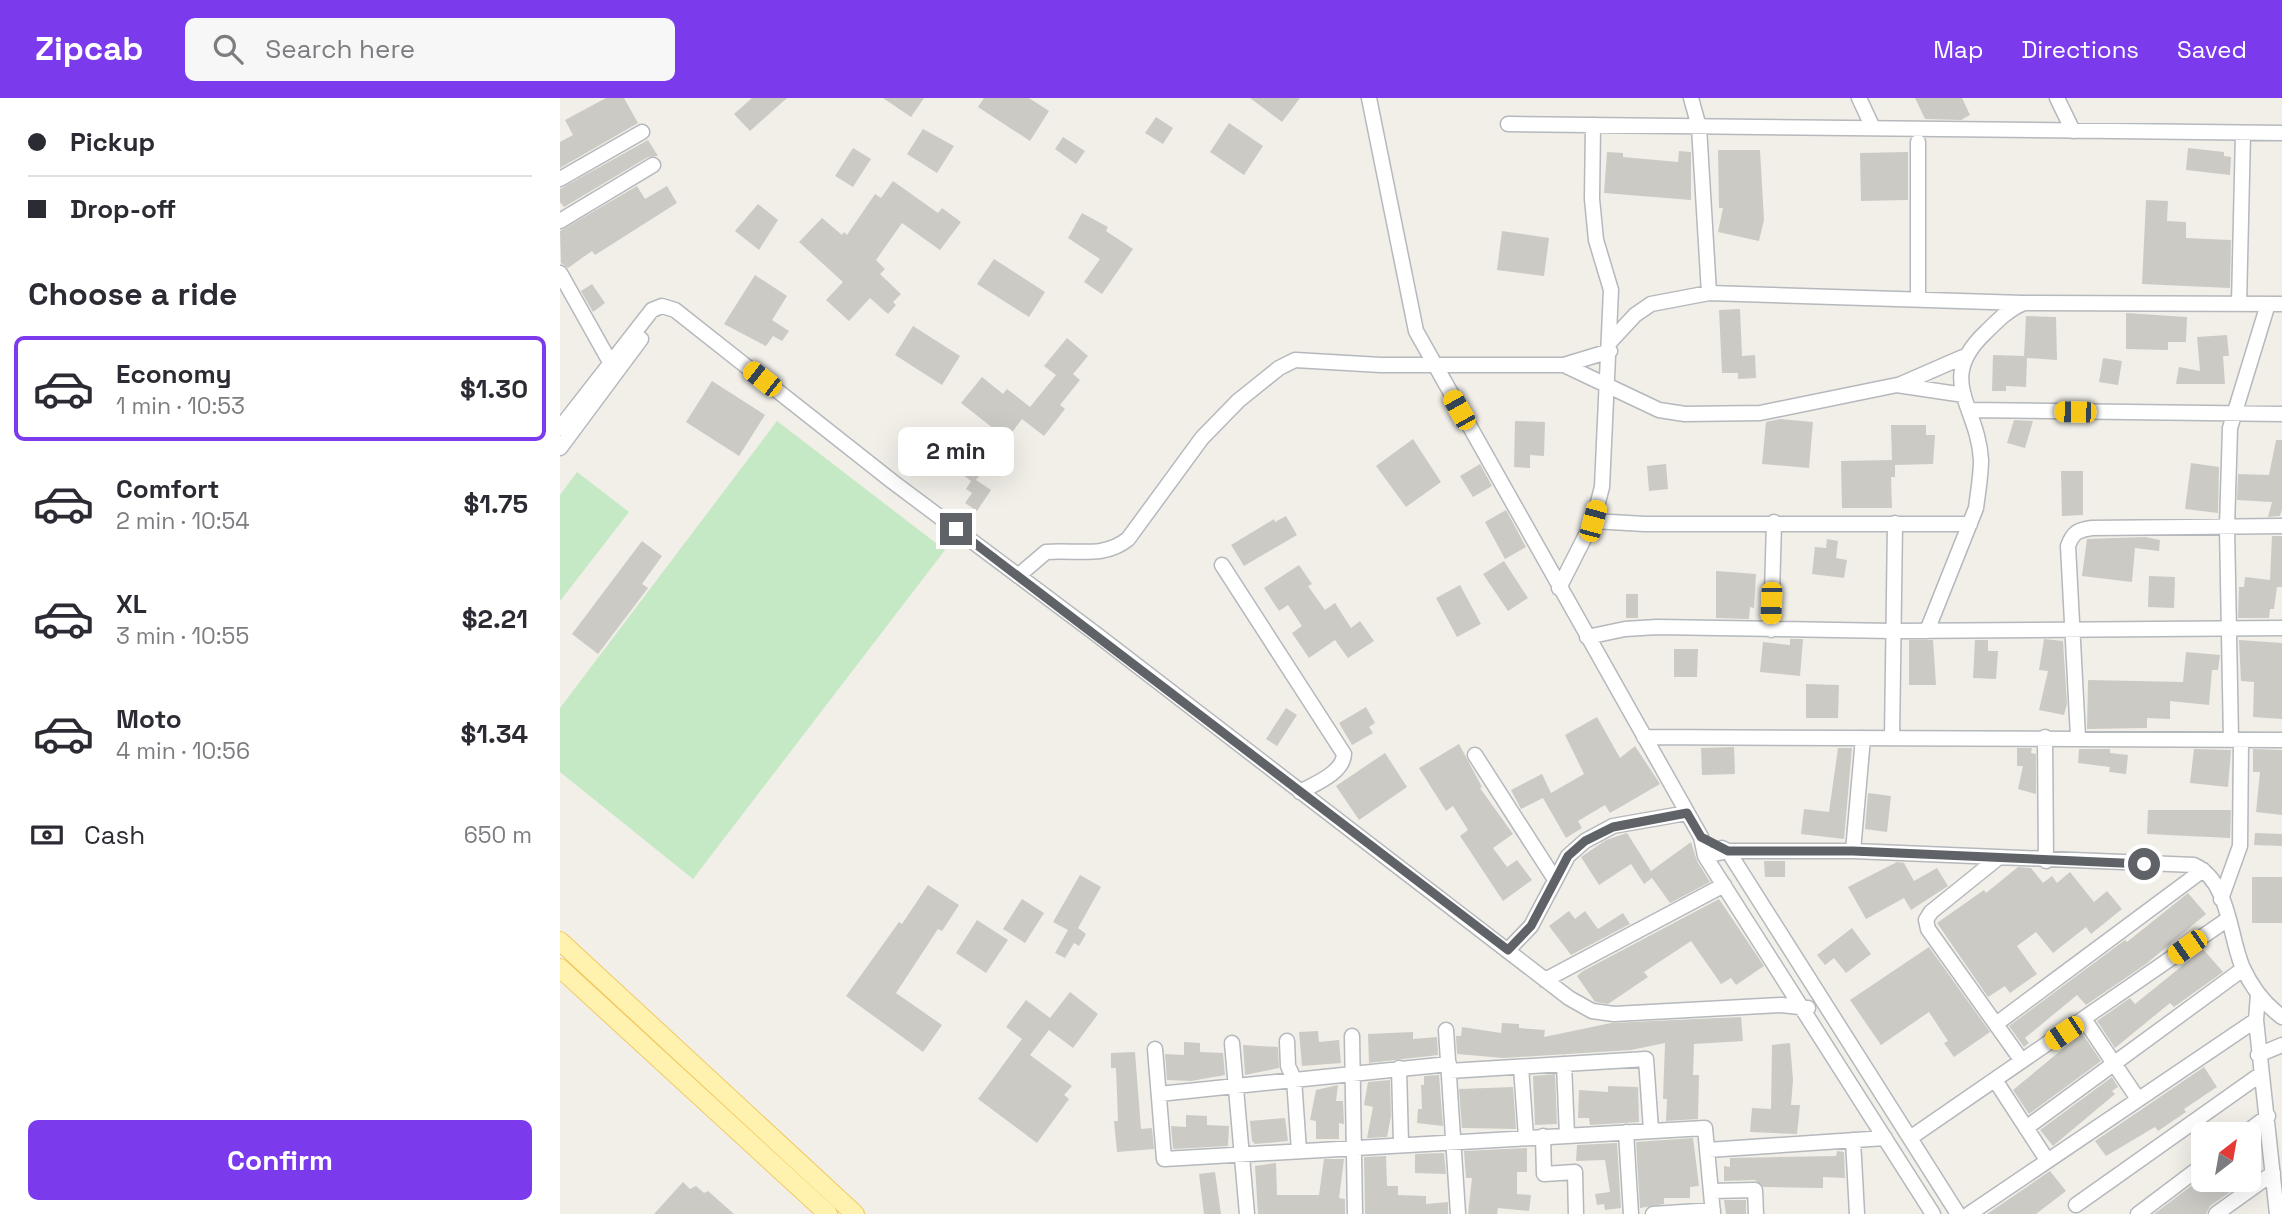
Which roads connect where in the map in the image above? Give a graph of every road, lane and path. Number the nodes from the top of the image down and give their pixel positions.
1 (1369, 98) edge
2 (1691, 98) edge
3 (1859, 98) edge
4 (2057, 98) edge
5 (1508, 124) dead end
6 (1593, 125) junction
7 (1699, 127) junction
8 (1873, 128) junction
9 (2073, 131) junction
10 (642, 132) dead end
11 (2243, 133) junction
12 (2282, 133) edge
13 (1919, 142) dead end
14 (653, 165) dead end
15 (560, 179) edge
16 (560, 221) edge
17 (560, 273) edge
18 (1709, 293) junction
19 (1918, 299) junction
20 (2024, 303) junction
21 (2239, 304) junction
22 (2275, 304) edge
23 (658, 308) junction
24 (1610, 346) junction
25 (1964, 357) junction
26 (610, 362) junction
27 (1434, 365) junction
28 (1564, 365) junction
29 (1897, 386) junction
30 (1608, 387) junction
31 (1964, 394) junction
32 (1969, 411) junction
33 (2234, 414) junction
34 (2282, 414) edge
35 (562, 437) edge
36 (1593, 521) junction
37 (1774, 522) junction
38 (1895, 523) junction
39 (1970, 524) junction
40 (2282, 526) edge
41 (2227, 527) junction
42 (1222, 565) dead end
43 (1018, 576) junction
44 (1559, 588) junction
45 (2282, 628) edge
46 (1770, 629) junction
47 (2227, 629) junction
48 (1893, 631) junction
49 (1927, 631) junction
50 (2072, 631) junction
51 (1587, 637) junction
52 (1644, 737) junction
53 (2045, 737) junction
54 (2078, 737) junction
55 (1863, 738) junction
56 (1892, 738) junction
57 (2236, 740) junction
58 (2282, 740) edge
59 (1475, 755) dead end
60 (1300, 792) junction
61 (1687, 813) junction
62 (1701, 837) junction
63 (1728, 851) junction
64 (1853, 851) junction
65 (1705, 856) junction
66 (1998, 858) junction
67 (2046, 861) junction
68 (2203, 870) junction
69 (1554, 878) junction
70 (1724, 885) junction
71 (2221, 899) junction
72 (2228, 919) junction
73 (560, 941) edge
74 (1508, 950) junction
75 (560, 968) edge
76 (2243, 969) junction
77 (1545, 980) junction
78 (2258, 995) junction
79 (1812, 1007) junction
80 (2282, 1017) edge
81 (2084, 1019) junction
82 (2256, 1020) junction
83 (1996, 1024) junction
84 (1446, 1030) dead end
85 (1352, 1036) dead end
86 (1287, 1041) dead end
87 (1232, 1043) dead end
88 (2282, 1045) edge
89 (1155, 1049) dead end
90 (2258, 1055) junction
91 (2022, 1061) junction
92 (1564, 1064) junction
93 (2113, 1064) junction
94 (1521, 1067) junction
95 (1399, 1068) junction
96 (1449, 1068) junction
97 (1351, 1072) junction
98 (2261, 1074) junction
99 (1294, 1079) junction
100 (1994, 1080) junction
101 (1236, 1086) junction
102 (1158, 1094) junction
103 (2138, 1099) junction
104 (2268, 1116) junction
105 (2260, 1122) edge
106 (2026, 1128) junction
107 (1651, 1130) junction
108 (1626, 1132) junction
109 (1567, 1135) junction
110 (1543, 1136) junction
111 (1526, 1137) junction
112 (1885, 1138) junction
113 (1910, 1138) junction
114 (1454, 1140) junction
115 (1853, 1140) junction
116 (1401, 1144) junction
117 (1353, 1147) junction
118 (1708, 1150) junction
119 (1299, 1151) junction
120 (1242, 1155) junction
121 (2047, 1160) junction
122 (2273, 1173) junction
123 (2191, 1174) edge
124 (1711, 1191) junction
125 (2076, 1205) dead end
126 (1713, 1212) edge
127 (828, 1214) edge
128 (855, 1214) edge
129 (1247, 1214) edge
130 (1355, 1214) edge
131 (1458, 1214) edge
132 (1576, 1214) edge
133 (1631, 1214) edge
134 (1653, 1214) edge
135 (1756, 1214) edge
136 (1857, 1214) edge
137 (1933, 1214) edge
138 (1958, 1214) edge
139 (1969, 1214) edge
140 (2138, 1214) edge
141 (2216, 1214) edge
142 (2277, 1214) edge

1 - 27 street
2 - 7 street
3 - 8 street
4 - 9 street
5 - 6 street
6 - 7 street
6 - 24 street
7 - 8 street
7 - 18 street
8 - 9 street
9 - 11 street
10 - 15 street
11 - 12 street
11 - 21 street
13 - 19 street
14 - 16 street
17 - 26 street
18 - 19 street
18 - 24 street
19 - 20 street
20 - 21 street
20 - 25 street
21 - 22 street
22 - 33 street
23 - 26 street
23 - 35 street
23 - 43 street
24 - 28 street
24 - 30 street
25 - 29 street
25 - 31 street
26 - 35 street
27 - 28 street
27 - 43 street
27 - 44 street
28 - 30 street
29 - 30 street
29 - 31 street
30 - 36 street
31 - 32 street
32 - 33 street
32 - 39 street
33 - 34 street
33 - 41 street
36 - 37 street
36 - 44 street
37 - 38 street
37 - 46 street
38 - 39 street
38 - 48 street
39 - 49 street
40 - 41 street
41 - 47 street
41 - 50 street
42 - 60 street
43 - 60 street
44 - 51 street
45 - 47 street
46 - 48 street
46 - 51 street
47 - 50 street
47 - 57 street
48 - 49 street
48 - 56 street
49 - 50 street
50 - 54 street
51 - 52 street
52 - 55 street
52 - 61 street
53 - 54 street
53 - 56 street
53 - 67 street
54 - 57 street
55 - 56 street
55 - 64 street
57 - 58 street
57 - 71 street
59 - 69 street
60 - 74 street
61 - 62 street
61 - 69 street
62 - 63 street
62 - 65 street
63 - 64 street
63 - 65 street
63 - 79 street
64 - 66 street
65 - 70 street
66 - 67 street
66 - 83 street
67 - 68 street
68 - 71 street
68 - 83 street
69 - 74 street
70 - 77 street
70 - 79 street
71 - 72 street
72 - 76 street
72 - 81 street
73 - 128 main road
74 - 77 street
75 - 127 main road
76 - 78 street
76 - 93 street
77 - 79 street
78 - 80 street
78 - 82 street
79 - 112 street
79 - 113 street
81 - 91 street
81 - 93 street
82 - 90 street
82 - 103 street
83 - 91 street
84 - 96 street
85 - 97 street
86 - 99 street
87 - 101 street
88 - 90 street
89 - 102 street
90 - 98 street
91 - 100 street
92 - 94 street
92 - 107 street
92 - 109 street
93 - 103 street
93 - 106 street
94 - 96 street
94 - 111 street
95 - 96 street
95 - 97 street
95 - 116 street
96 - 114 street
97 - 99 street
97 - 117 street
98 - 104 street
98 - 125 street
99 - 101 street
99 - 119 street
100 - 106 street
100 - 113 street
101 - 102 street
101 - 120 street
102 - 120 street
103 - 121 street
104 - 105 street
104 - 122 street
106 - 121 street
107 - 108 street
107 - 118 street
108 - 109 street
108 - 133 street
109 - 110 street
110 - 111 street
110 - 132 street
111 - 114 street
112 - 115 street
112 - 137 street
113 - 138 street
114 - 116 street
114 - 131 street
115 - 118 street
115 - 136 street
116 - 117 street
117 - 119 street
117 - 130 street
118 - 124 street
119 - 120 street
120 - 129 street
121 - 139 street
122 - 141 street
122 - 142 street
123 - 140 street
124 - 126 street
124 - 135 street
126 - 134 street

